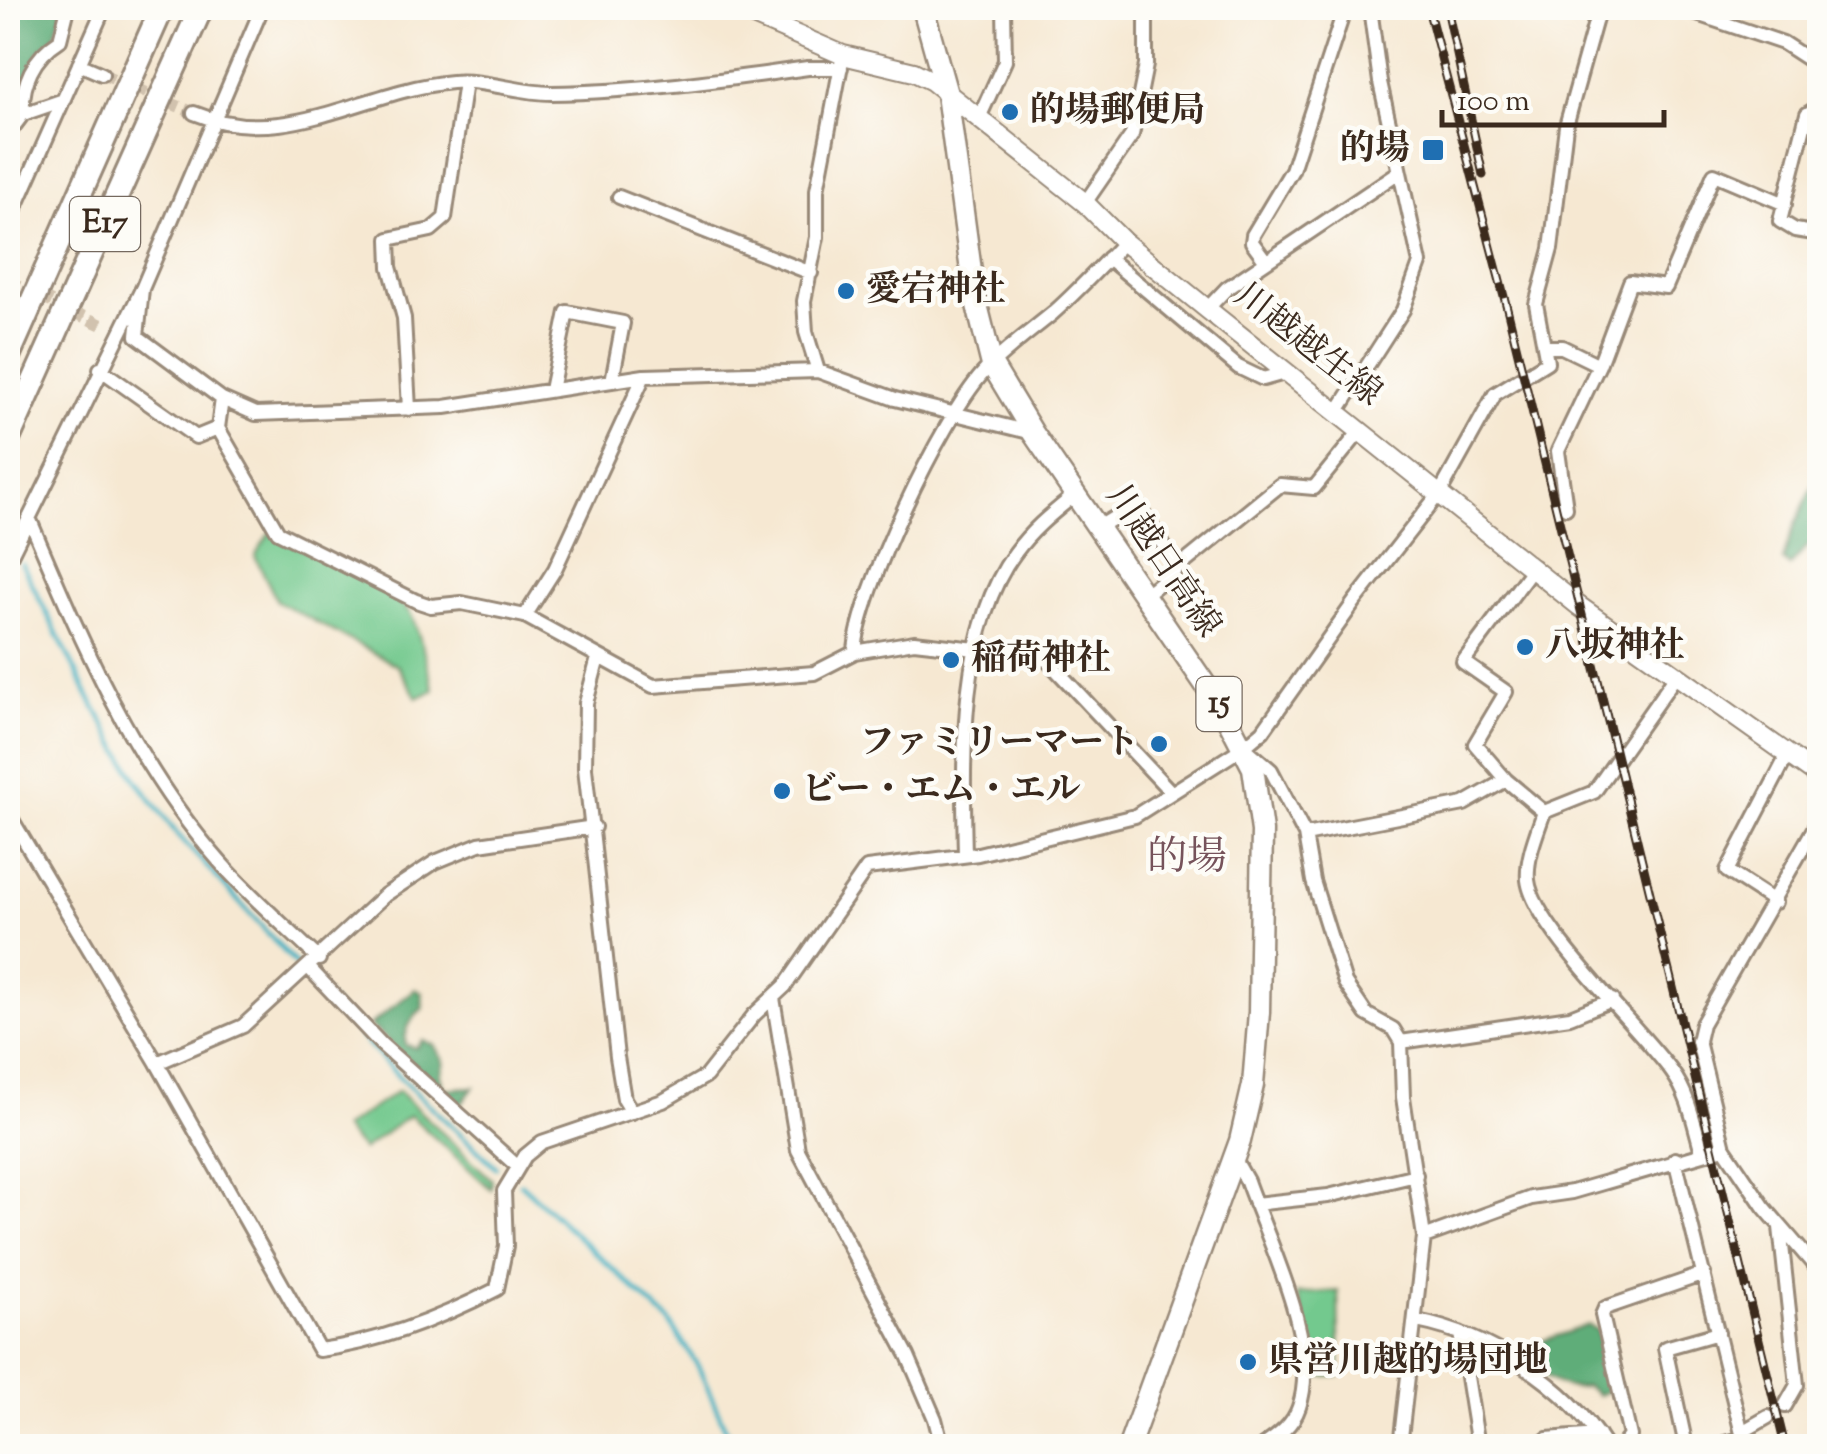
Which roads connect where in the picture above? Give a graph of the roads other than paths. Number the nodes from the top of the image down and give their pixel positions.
1 (68, 8) edge
2 (104, 8) edge
3 (162, 8) edge
4 (200, 8) edge
5 (262, 8) edge
6 (735, 8) edge
7 (923, 8) edge
8 (1004, 8) edge
9 (1146, 8) edge
10 (1345, 8) edge
11 (1370, 8) edge
12 (1599, 8) edge
13 (1680, 8) edge
14 (842, 62) junction
15 (79, 64) junction
16 (1820, 67) edge
17 (102, 74) tunnel mouth
18 (464, 82) junction
19 (947, 94) junction
20 (62, 100) junction
21 (1820, 106) edge
22 (23, 114) junction
23 (194, 114) tunnel mouth
24 (979, 118) junction
25 (214, 122) junction
26 (8, 134) edge
27 (1399, 172) junction
28 (619, 197) dead end
29 (1084, 203) junction
30 (1785, 204) junction
31 (8, 225) edge
32 (1820, 234) edge
33 (1124, 242) junction
34 (1108, 258) junction
35 (1266, 261) junction
36 (811, 273) junction
37 (142, 289) junction
38 (1207, 309) junction
39 (1548, 348) junction
40 (8, 356) edge
41 (992, 365) junction
42 (1599, 365) junction
43 (100, 369) junction
44 (818, 372) junction
45 (1288, 372) junction
46 (644, 376) junction
47 (612, 381) junction
48 (552, 390) junction
49 (222, 399) junction
50 (409, 409) junction
51 (1338, 411) junction
52 (954, 414) junction
53 (218, 428) junction
54 (1361, 430) junction
55 (1033, 433) junction
56 (8, 439) edge
57 (1440, 491) junction
58 (1076, 494) junction
59 (1566, 508) dead end
60 (30, 520) junction
61 (1100, 527) junction
62 (8, 562) edge
63 (1534, 567) junction
64 (1178, 568) junction
65 (1146, 594) junction
66 (525, 616) junction
67 (977, 647) junction
68 (855, 652) junction
69 (598, 658) junction
70 (1675, 677) junction
71 (1244, 747) junction
72 (1788, 754) junction
73 (1820, 777) edge
74 (1506, 780) junction
75 (1170, 791) junction
76 (1544, 812) junction
77 (8, 813) edge
78 (1820, 818) edge
79 (594, 826) junction
80 (1305, 836) junction
81 (965, 855) junction
82 (1775, 902) junction
83 (314, 963) junction
84 (774, 998) junction
85 (1612, 1000) junction
86 (1401, 1042) junction
87 (157, 1063) junction
88 (632, 1112) junction
89 (1724, 1148) junction
90 (1702, 1152) junction
91 (1234, 1158) junction
92 (1676, 1159) junction
93 (517, 1166) junction
94 (1416, 1175) junction
95 (1255, 1204) junction
96 (1780, 1227) junction
97 (1424, 1237) junction
98 (1820, 1272) edge
99 (1704, 1274) junction
100 (1417, 1321) junction
101 (1460, 1333) junction
102 (1718, 1333) junction
103 (1785, 1406) dead end
104 (1768, 1417) dead end
105 (1744, 1439) edge
106 (1601, 1441) edge
107 (942, 1446) edge
108 (1129, 1446) edge
109 (1263, 1446) edge
110 (1400, 1446) edge
111 (1478, 1446) edge
112 (1548, 1446) edge
113 (1622, 1446) edge
114 (1686, 1446) edge
115 (1715, 1446) edge

1 - 22 street
2 - 15 street
3 - 40 highway, E17
4 - 56 highway, E17
5 - 25 street
6 - 14 main road, 川越越生線
7 - 19 main road, 川越日高線 / 15
8 - 24 street
9 - 29 street
10 - 35 street
11 - 27 street
12 - 39 street
13 - 16 street
14 - 18 street
14 - 19 main road, 川越越生線
14 - 36 street
15 - 17 street
15 - 20 street
18 - 25 street
18 - 50 street
19 - 24 main road, 川越越生線
19 - 41 main road, 川越日高線 / 15
20 - 22 street
20 - 31 street
21 - 30 street
22 - 26 street
23 - 25 street
24 - 29 main road, 川越越生線
25 - 37 street
27 - 35 street
27 - 51 street
28 - 36 street
29 - 33 main road, 川越越生線
30 - 32 street
30 - 42 street
33 - 34 street
33 - 38 main road, 川越越生線
34 - 41 street
34 - 45 street
35 - 38 street
36 - 44 street
37 - 43 street
37 - 49 street
38 - 45 main road, 川越越生線
39 - 42 street
39 - 57 street
41 - 52 street
41 - 55 main road, 川越日高線 / 15
42 - 59 street
43 - 53 street
43 - 60 street
44 - 46 street
44 - 52 street
45 - 51 main road, 川越越生線
46 - 47 street
46 - 66 street
47 - 48 street
47 - 48 street
48 - 50 street
49 - 50 street
49 - 53 street
51 - 54 main road, 川越越生線
52 - 55 street
52 - 68 street
53 - 66 street
54 - 57 main road, 川越越生線
54 - 64 street
55 - 58 main road, 川越日高線 / 15
57 - 63 main road, 川越越生線
57 - 71 street
58 - 61 main road, 川越日高線 / 15
58 - 67 street
60 - 62 street
60 - 83 street
61 - 64 street
61 - 65 main road, 川越日高線 / 15
63 - 70 main road, 川越越生線
63 - 74 street
64 - 65 street
65 - 71 main road, 川越日高線 / 15
66 - 69 street
67 - 68 street
67 - 75 street
67 - 81 street
68 - 69 street
69 - 79 street
70 - 72 main road, 川越越生線
70 - 76 street
71 - 75 street
71 - 80 street
71 - 91 main road, 川越日高線 / 15
72 - 73 main road, 川越越生線
72 - 82 street
74 - 76 street
74 - 80 street
75 - 81 street
76 - 85 street
77 - 87 street
78 - 82 street
79 - 83 street
79 - 88 street
80 - 86 street
81 - 84 street
82 - 89 street
83 - 87 street
83 - 93 street
84 - 88 street
84 - 107 street
85 - 86 street
85 - 90 street
86 - 94 street
87 - 93 street
88 - 93 street
89 - 90 street
89 - 96 street
90 - 92 street
91 - 95 street
91 - 108 main road, 川越日高線 / 15
92 - 97 street
92 - 99 street
94 - 95 street
94 - 97 street
95 - 109 street
96 - 98 street
96 - 103 street
97 - 100 street
99 - 102 street
99 - 113 street
100 - 101 street
100 - 110 street
101 - 106 street
101 - 111 street
102 - 105 street
102 - 114 street
104 - 105 street
105 - 115 street
106 - 112 street

